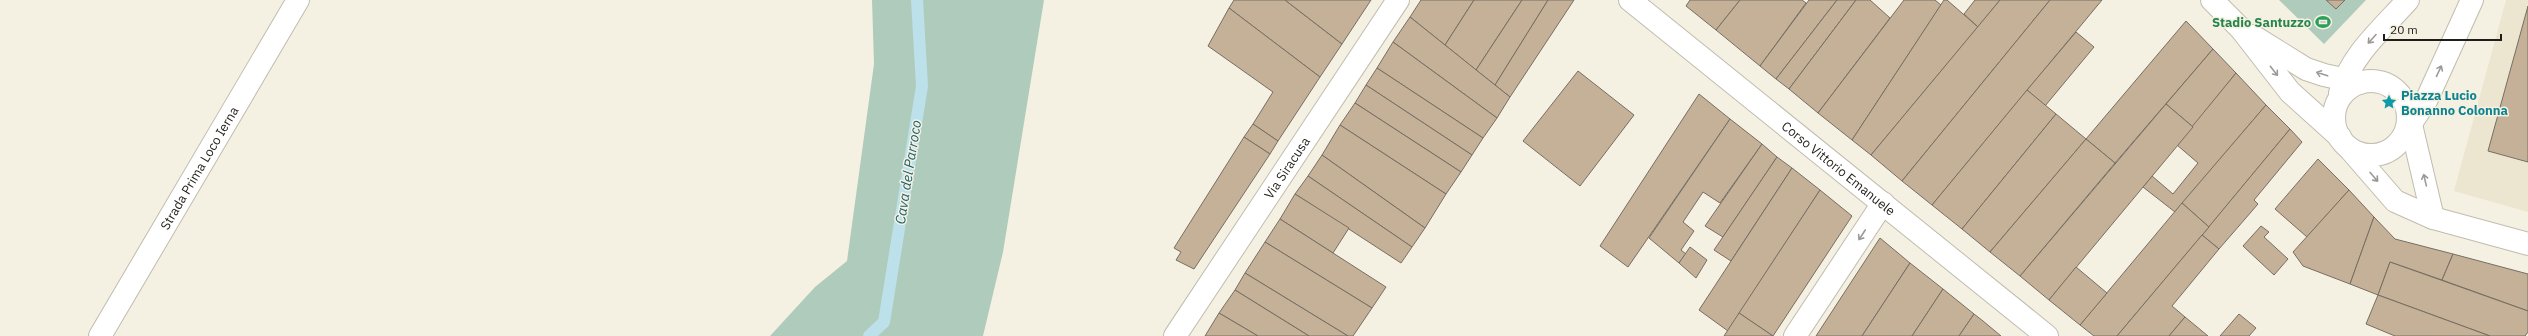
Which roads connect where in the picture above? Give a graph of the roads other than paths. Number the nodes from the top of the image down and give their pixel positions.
1 (298, 0) edge
2 (1398, 0) edge
3 (1630, 0) edge
4 (2212, 0) edge
5 (2408, 0) edge
6 (2472, 0) edge
7 (2241, 29) junction
8 (2352, 82) junction
9 (2409, 123) junction
10 (2344, 142) junction
11 (1883, 203) junction
12 (2434, 218) junction
13 (2528, 244) edge
14 (100, 336) edge
15 (1175, 336) edge
16 (1795, 336) edge
17 (2047, 336) edge

1 - 14 main road, Strada Prima Loco Ierna
2 - 15 main road, Via Siracusa
3 - 11 main road, Corso Vittorio Emanuele
4 - 7 main road
5 -> 8 main road
9 -> 6 main road
8 -> 7 main road
7 -> 10 main road
8 - 9 main road
8 - 10 main road
9 - 10 main road
12 -> 9 main road
10 -> 12 main road
11 -> 16 main road
11 - 17 main road, Corso Vittorio Emanuele
12 - 13 main road

